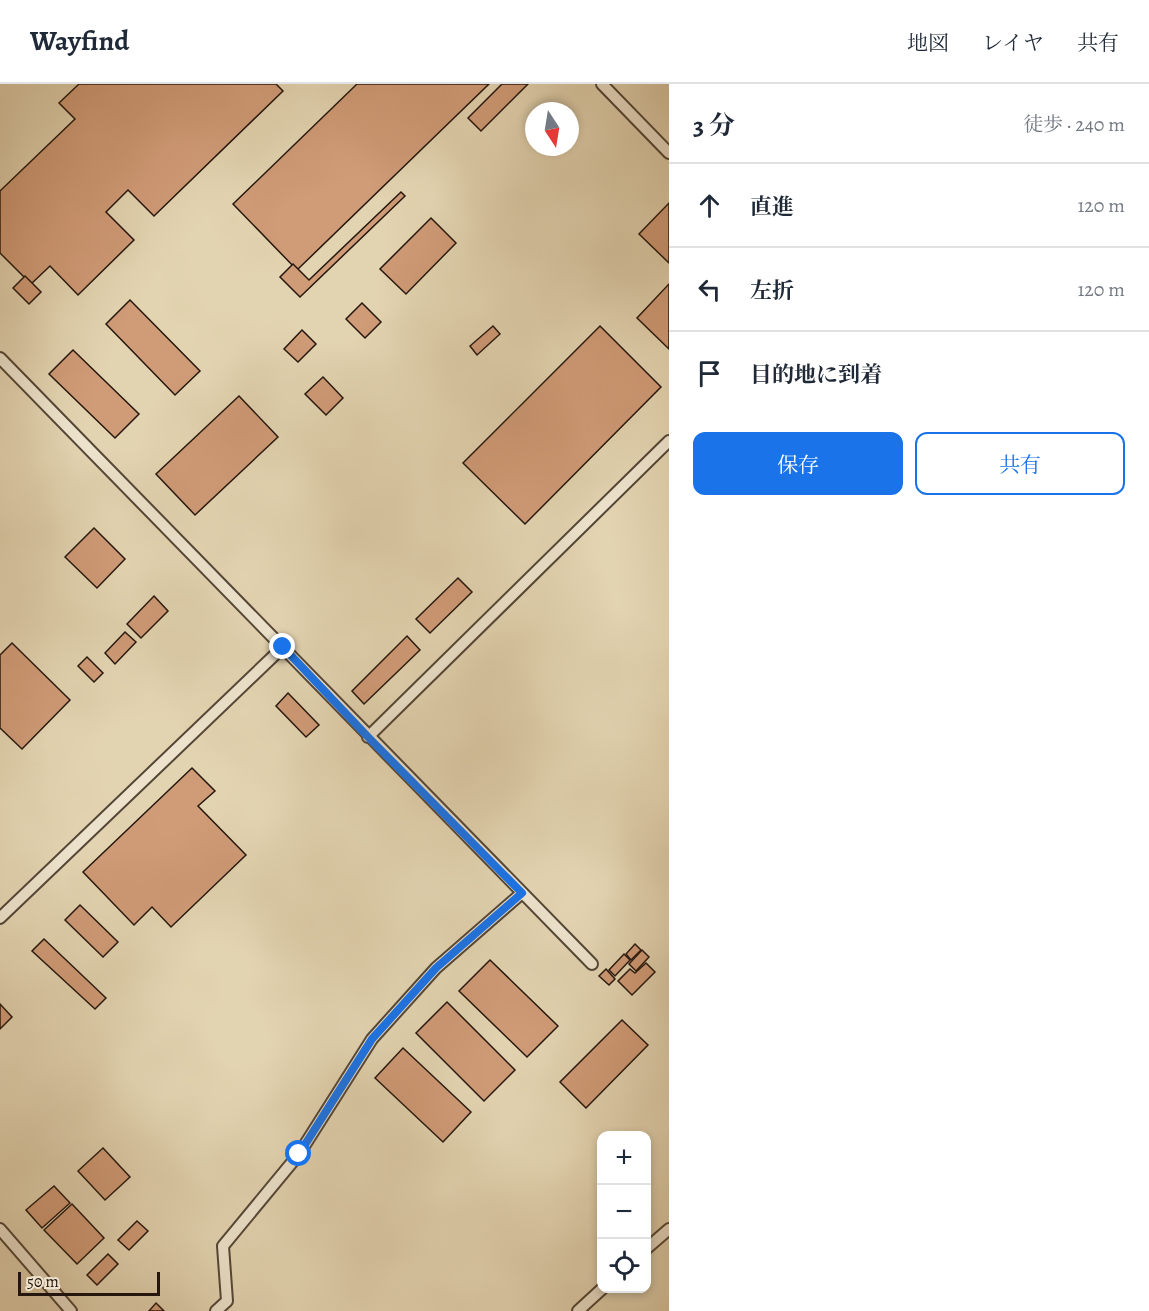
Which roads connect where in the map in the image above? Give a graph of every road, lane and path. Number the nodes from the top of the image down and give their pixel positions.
1 (602, 84) edge
2 (669, 153) edge
3 (0, 358) edge
4 (669, 441) edge
5 (283, 647) junction
6 (368, 737) junction
7 (522, 893) junction
8 (0, 918) edge
9 (592, 964) dead end
10 (0, 1229) edge
11 (669, 1229) edge
12 (651, 1245) edge
13 (598, 1293) edge
14 (71, 1311) edge
15 (216, 1311) edge
16 (579, 1311) edge

1 - 2 lane
3 - 5 lane
4 - 6 lane
5 - 6 lane
5 - 8 lane
6 - 7 lane
7 - 9 lane
7 - 15 lane
10 - 14 lane
11 - 12 lane
13 - 16 lane

